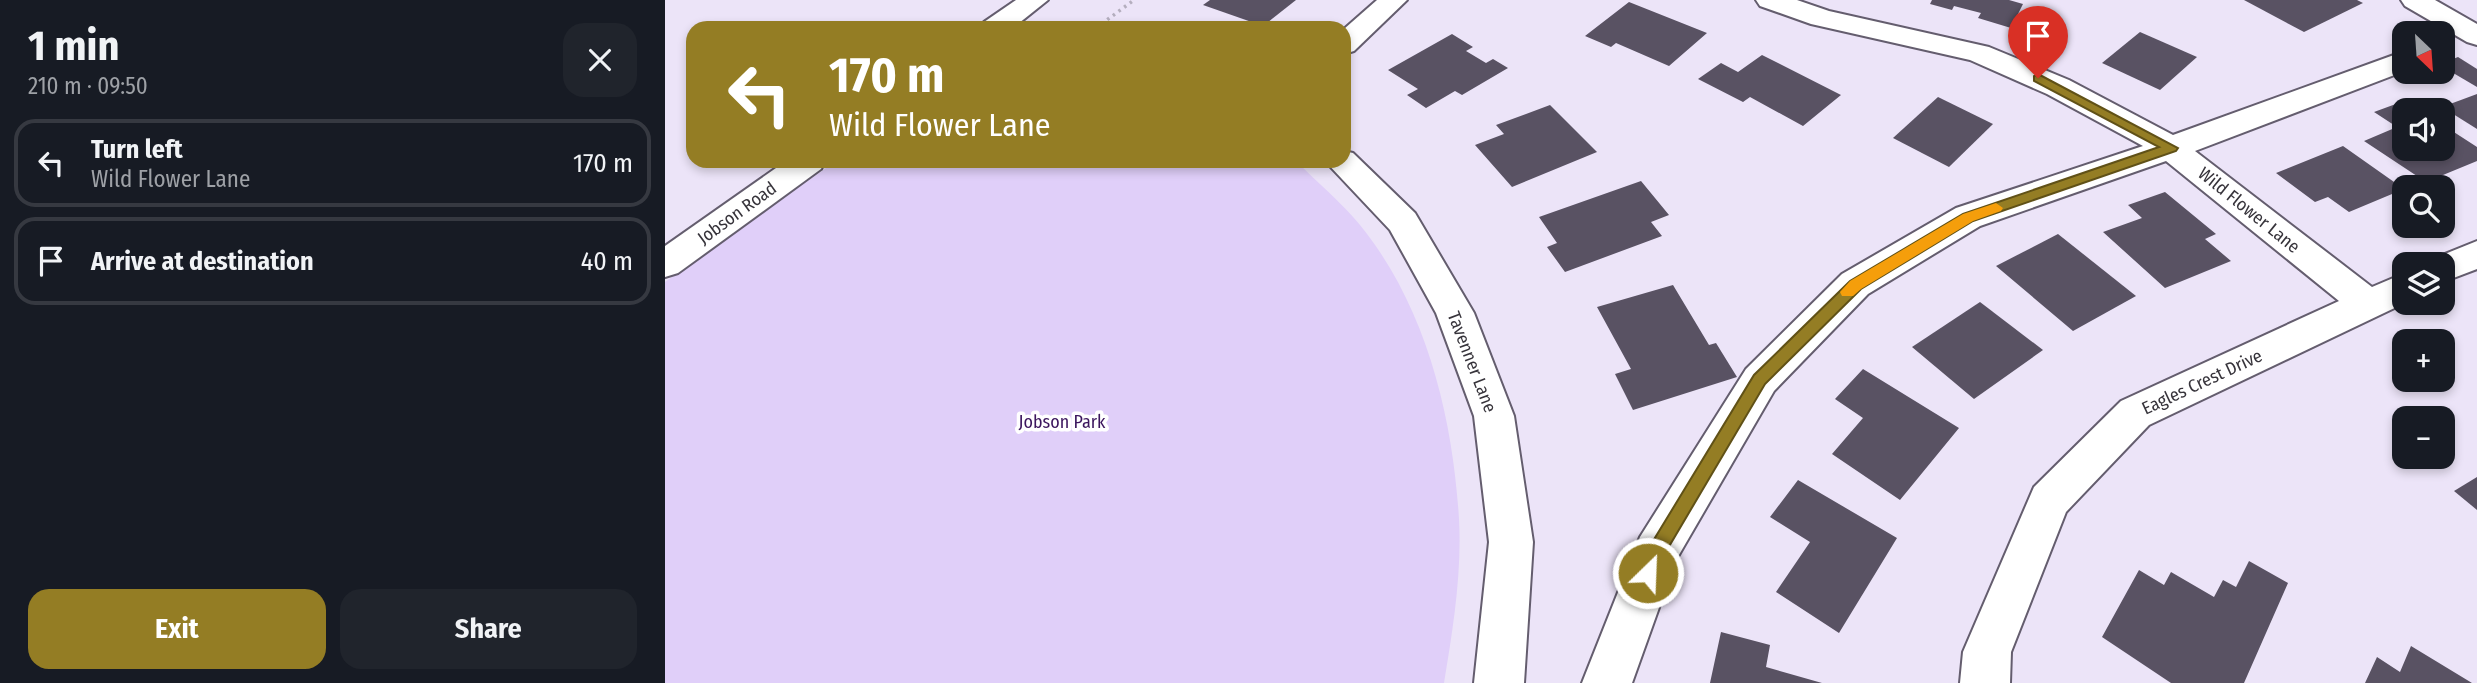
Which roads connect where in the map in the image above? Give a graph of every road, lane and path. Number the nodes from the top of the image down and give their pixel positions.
1 (1034, 0) edge
2 (1134, 0) edge
3 (1393, 0) edge
4 (1770, 0) edge
5 (2415, 0) edge
6 (1004, 21) edge
7 (1106, 21) edge
8 (2475, 35) edge
9 (1351, 39) edge
10 (2455, 42) edge
11 (2392, 65) edge
12 (2171, 148) junction
13 (799, 168) edge
14 (1348, 168) edge
15 (2477, 254) edge
16 (665, 264) edge
17 (2455, 264) edge
18 (2392, 293) edge
19 (2368, 304) junction
20 (1499, 683) edge
21 (1607, 683) edge
22 (1985, 683) edge

1 - 6 street
2 - 7 path
3 - 9 street
4 - 12 street, Wild Flower Lane
5 - 8 street
8 - 10 street
11 - 12 street
12 - 19 street, Wild Flower Lane
12 - 21 street
13 - 16 street, Jobson Road
14 - 20 street, Tavenner Lane
15 - 17 street
18 - 19 street, Eagles Crest Drive
19 - 22 street, Eagles Crest Drive

